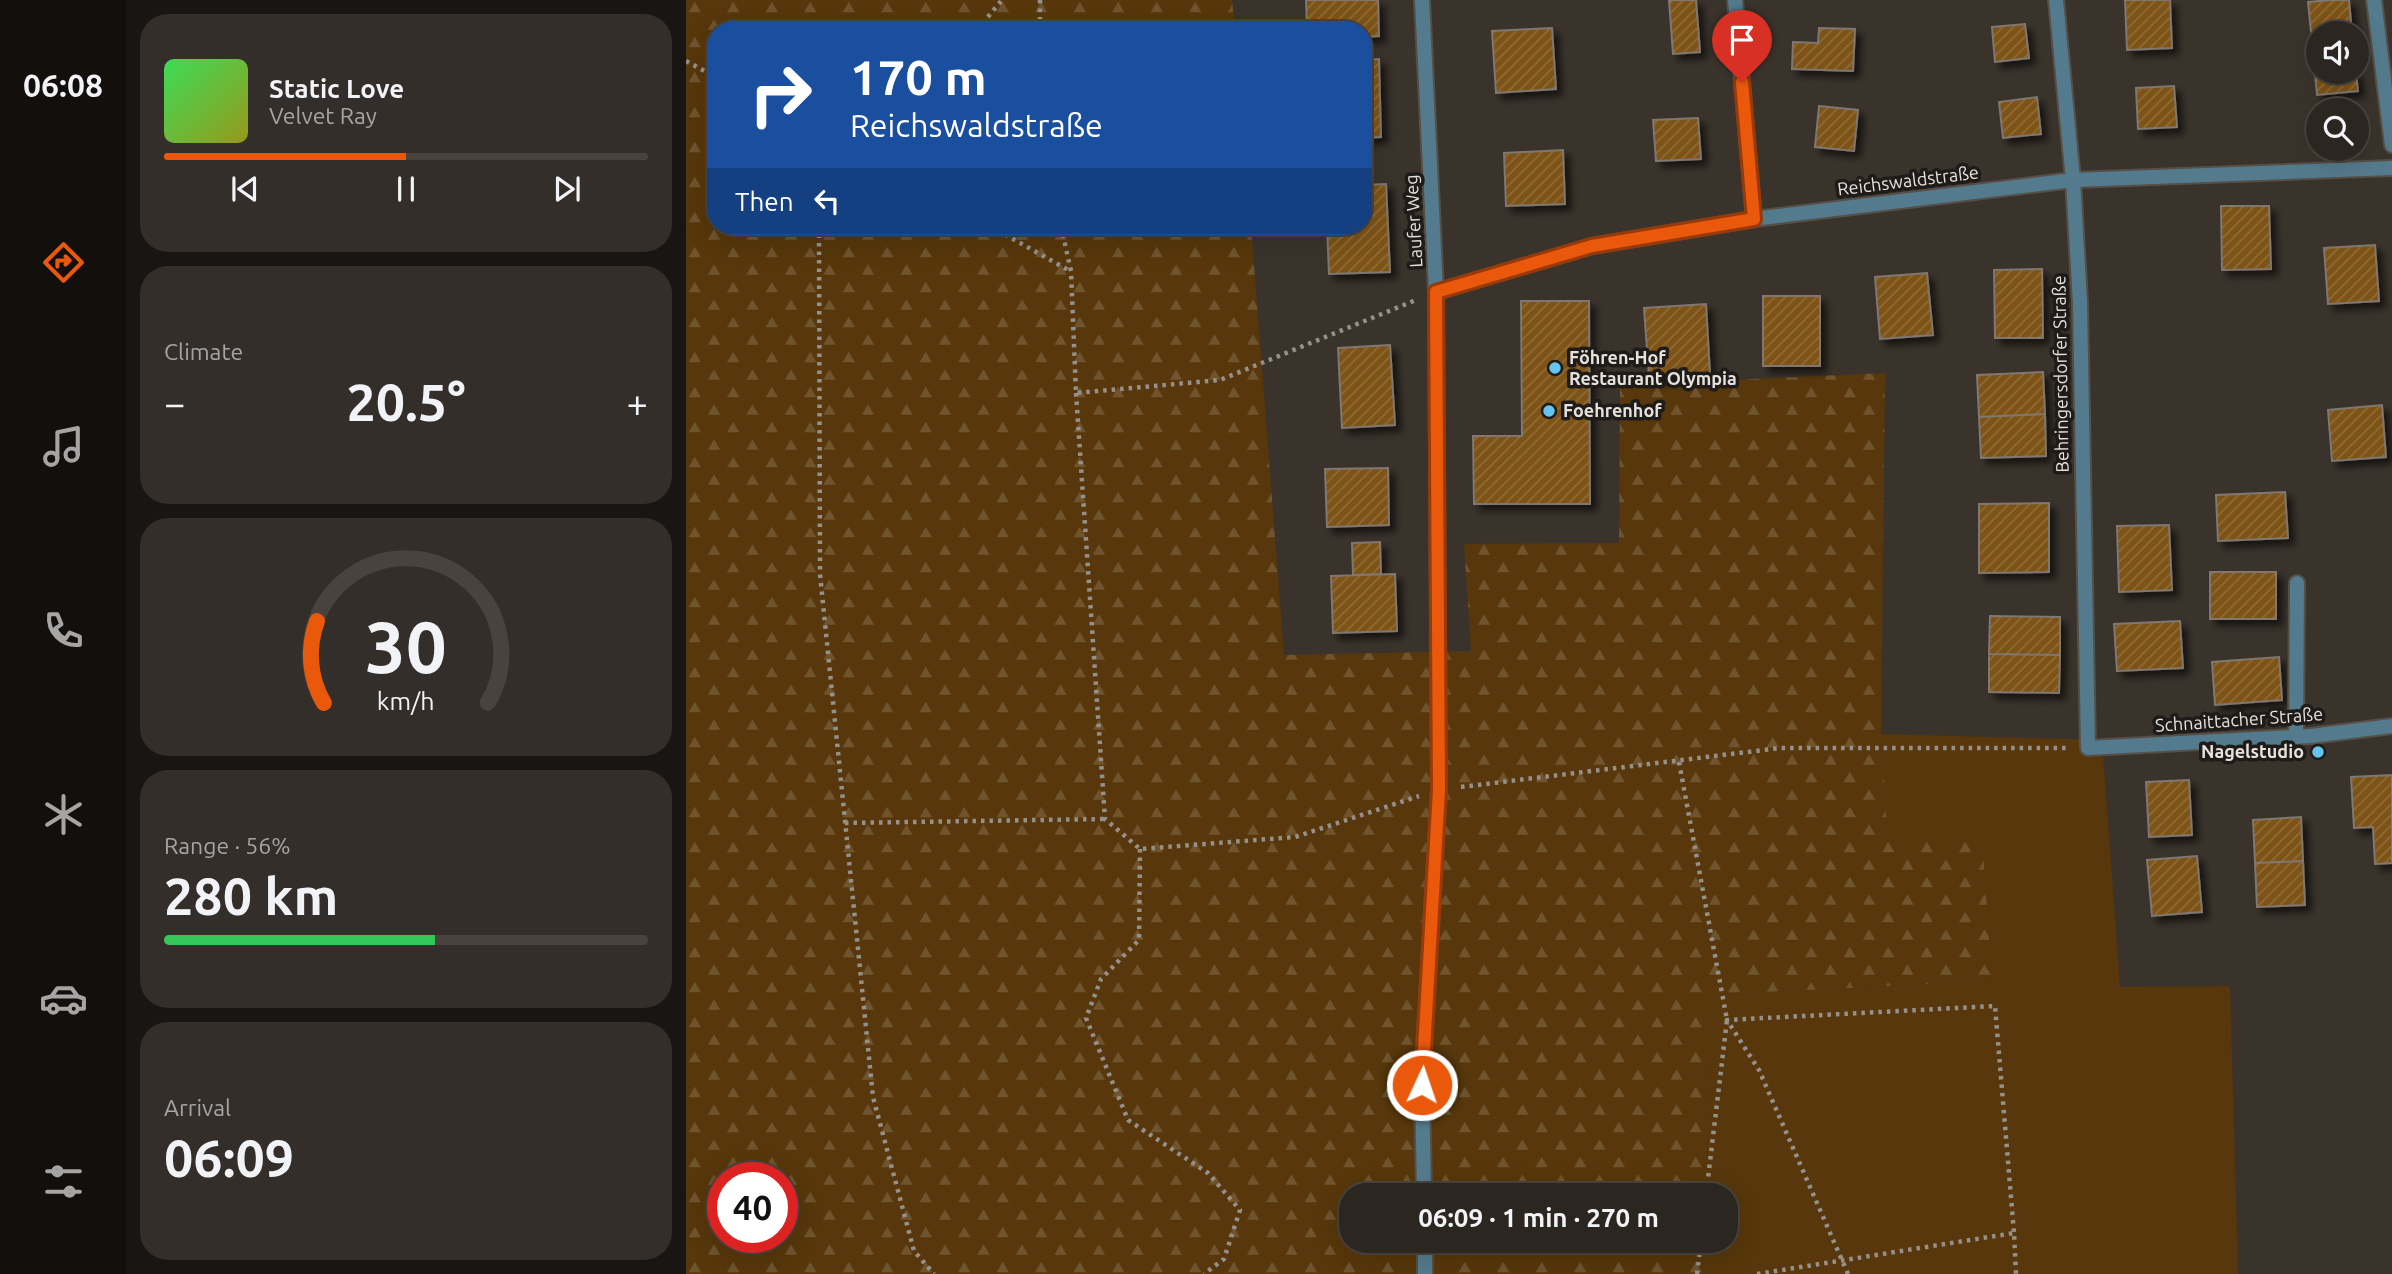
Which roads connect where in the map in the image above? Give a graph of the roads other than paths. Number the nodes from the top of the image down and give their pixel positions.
1 (1422, 0) edge
2 (1735, 0) edge
3 (2056, 0) edge
4 (2374, 0) edge
5 (2392, 145) edge
6 (2392, 168) edge
7 (2074, 180) junction
8 (1754, 219) junction
9 (1436, 292) junction
10 (2297, 583) dead end
11 (2392, 726) edge
12 (2296, 737) junction
13 (2088, 748) joint
14 (1424, 1183) edge
15 (1425, 1253) edge
16 (1425, 1274) edge

1 - 9 street, Laufer Weg
2 - 8 street
3 - 7 street, Behringersdorfer Straße
4 - 5 street
6 - 7 street, Reichswaldstraße
7 - 8 street, Reichswaldstraße
7 - 13 street, Behringersdorfer Straße
8 - 9 street, Reichswaldstraße
9 - 14 street, Laufer Weg
10 - 12 street
11 - 12 street, Schnaittacher Straße
12 - 13 street, Schnaittacher Straße
15 - 16 street

